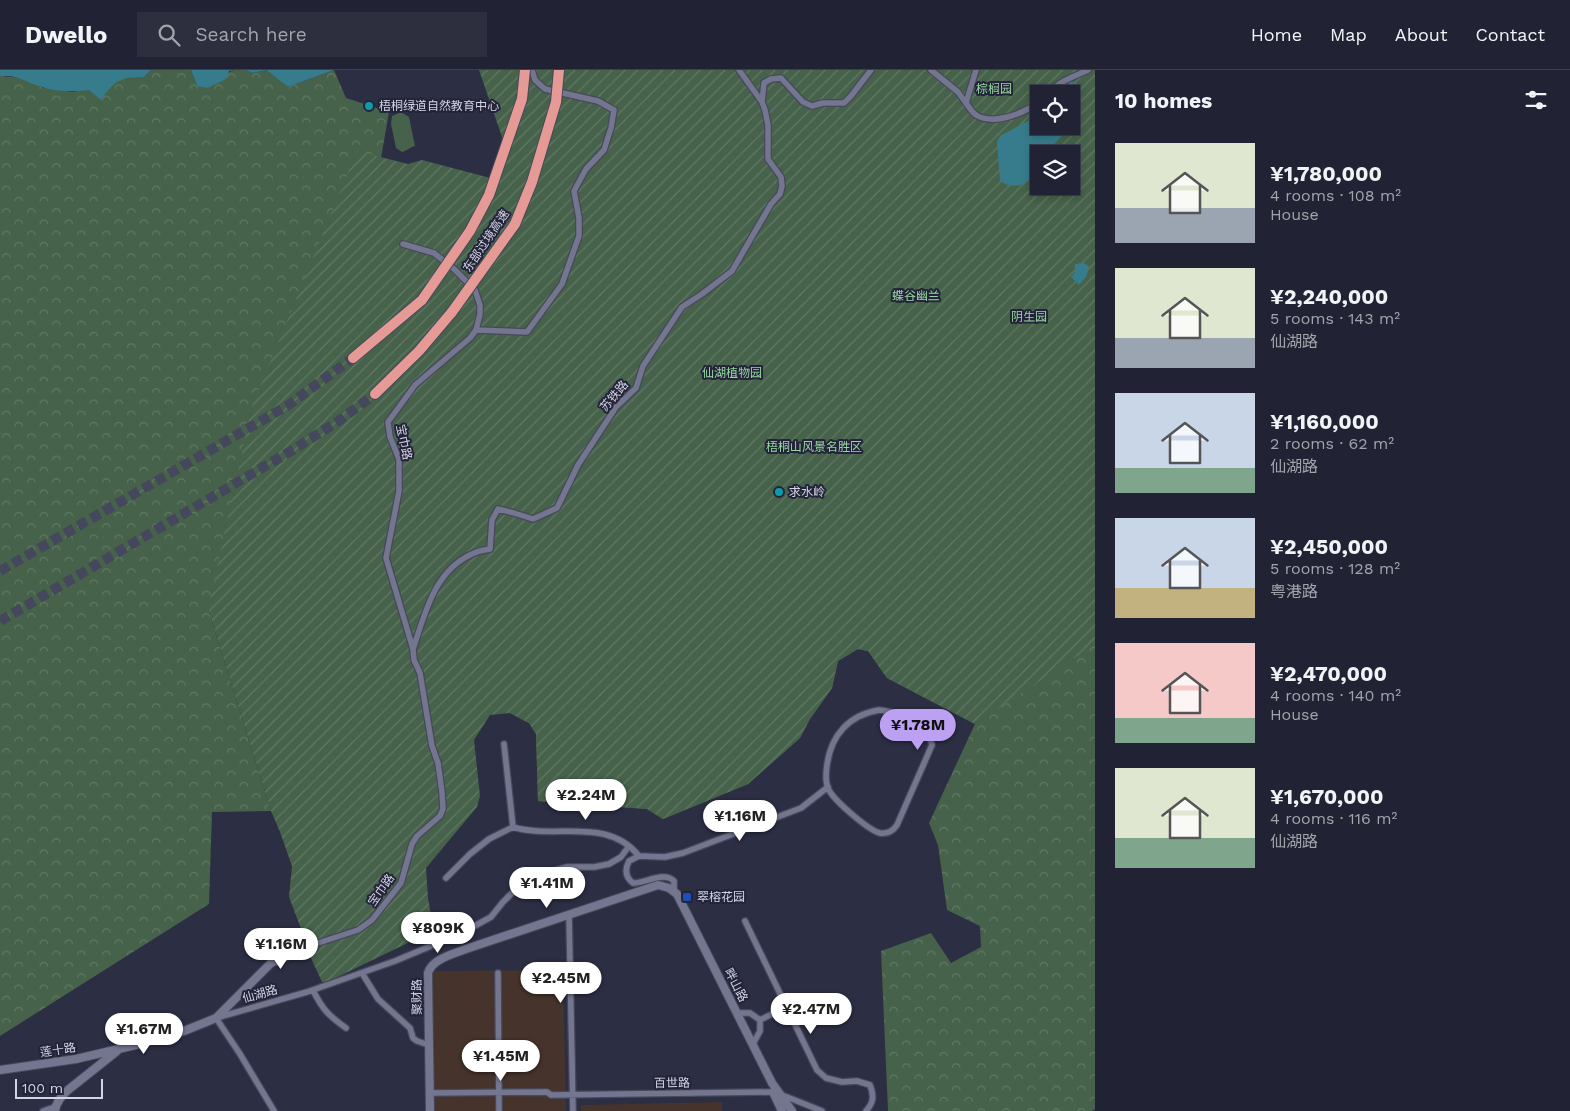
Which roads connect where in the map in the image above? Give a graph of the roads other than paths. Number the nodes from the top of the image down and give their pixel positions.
1 (525, 70) edge
2 (532, 70) edge
3 (559, 70) edge
4 (739, 70) edge
5 (871, 70) edge
6 (931, 70) edge
7 (976, 70) edge
8 (1088, 70) edge
9 (1057, 85) edge
10 (762, 102) junction
11 (966, 103) junction
12 (1030, 108) edge
13 (403, 244) dead end
14 (476, 330) junction
15 (353, 358) tunnel mouth
16 (375, 394) tunnel mouth
17 (413, 649) junction
18 (504, 744) dead end
19 (828, 787) junction
20 (513, 826) junction
21 (628, 846) junction
22 (639, 856) junction
23 (446, 878) dead end
24 (675, 892) junction
25 (570, 914) junction
26 (745, 921) dead end
27 (309, 947) joint
28 (498, 972) dead end
29 (362, 973) junction
30 (313, 990) junction
31 (786, 1007) junction
32 (737, 1013) junction
33 (216, 1018) junction
34 (760, 1020) junction
35 (346, 1028) dead end
36 (753, 1044) junction
37 (429, 1045) junction
38 (118, 1050) junction
39 (0, 1070) edge
40 (773, 1092) joint
41 (430, 1093) junction
42 (499, 1093) junction
43 (572, 1095) junction
44 (782, 1095) junction
45 (55, 1109) edge
46 (43, 1111) edge
47 (274, 1111) edge
48 (430, 1111) edge
49 (499, 1111) edge
50 (572, 1111) edge
51 (782, 1111) edge
52 (792, 1111) edge
53 (822, 1111) edge
54 (866, 1111) edge

1 - 15 highway, 东部过境高速, bridge
2 - 14 street
3 - 16 highway, 东部过境高速, bridge
4 - 10 street
5 - 10 street
6 - 11 street
7 - 11 street
8 - 9 street
10 - 17 street, 苏铁路
11 - 12 street
13 - 14 street
14 - 17 street, 宝巾路
17 - 27 street, 宝巾路
18 - 20 street
19 - 19 street
19 - 22 street
20 - 21 street
20 - 23 street
21 - 22 street
21 - 29 street, 仙湖路
22 - 24 street
24 - 25 street, 聚财路
24 - 32 street, 畔山路
25 - 37 street, 聚财路
25 - 43 street
26 - 31 street
27 - 33 street, 仙湖路
28 - 42 street
29 - 30 street, 仙湖路
29 - 37 street
30 - 33 street, 仙湖路
30 - 35 street
31 - 34 street
31 - 54 street
32 - 34 street
32 - 36 street, 畔山路
33 - 38 street, 仙湖路
33 - 47 street
34 - 36 street
36 - 44 street, 畔山路
37 - 41 street, 聚财路
38 - 39 street, 莲十路
38 - 45 street, 仙湖路
40 - 43 street, 百世路
40 - 51 street
41 - 42 street, 百世路
41 - 48 street, 聚财路
42 - 43 street, 百世路
42 - 49 street
43 - 50 street
44 - 52 street, 畔山路
44 - 53 street
45 - 46 street

